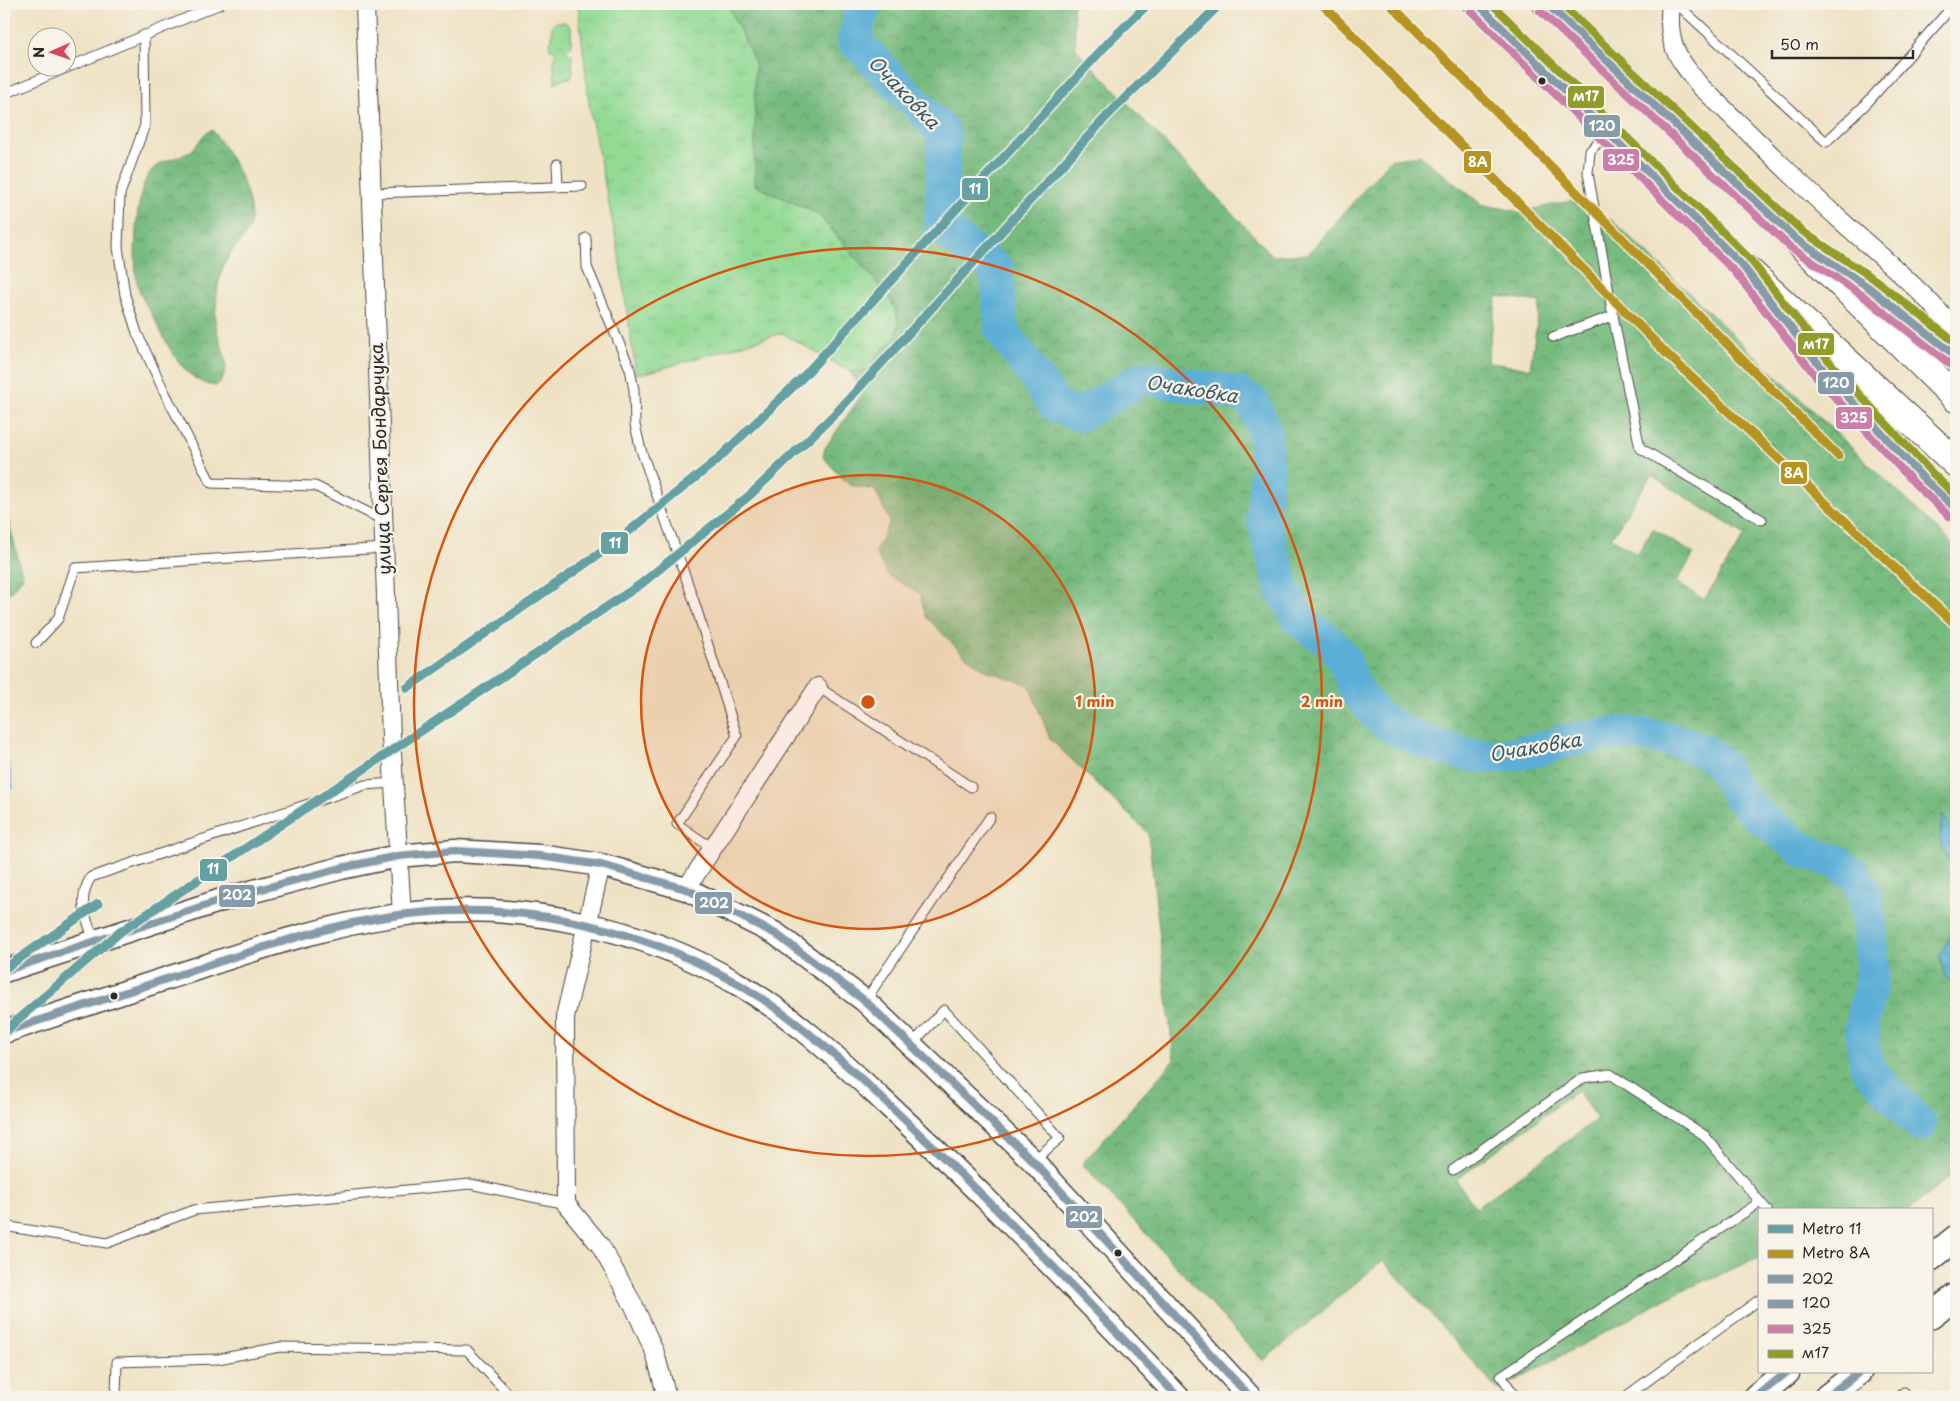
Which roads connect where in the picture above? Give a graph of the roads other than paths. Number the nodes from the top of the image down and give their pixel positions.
1 (220, 4) edge
2 (365, 4) edge
3 (1478, 4) edge
4 (1547, 4) edge
5 (1671, 4) edge
6 (1677, 4) edge
7 (1952, 6) edge
8 (144, 35) junction
9 (4, 94) edge
10 (1608, 132) junction
11 (557, 164) dead end
12 (582, 186) dead end
13 (558, 187) junction
14 (372, 193) junction
15 (586, 238) dead end
16 (1796, 239) junction
17 (1742, 265) junction
18 (1612, 316) junction
19 (1956, 330) edge
20 (1553, 337) dead end
21 (1956, 356) edge
22 (1956, 398) edge
23 (1956, 463) edge
24 (1956, 509) edge
25 (384, 520) junction
26 (1762, 520) dead end
27 (385, 548) junction
28 (36, 643) dead end
29 (818, 687) joint
30 (394, 783) junction
31 (971, 787) dead end
32 (990, 817) dead end
33 (712, 848) junction
34 (398, 856) junction
35 (601, 865) junction
36 (686, 889) junction
37 (402, 915) junction
38 (587, 924) junction
39 (94, 942) junction
40 (4, 971) edge
41 (865, 1001) junction
42 (4, 1032) edge
43 (912, 1044) junction
44 (1033, 1161) junction
45 (1453, 1170) dead end
46 (1760, 1202) junction
47 (566, 1204) junction
48 (1765, 1208) edge
49 (4, 1226) edge
50 (1956, 1238) edge
51 (1932, 1257) edge
52 (1956, 1296) edge
53 (1758, 1301) edge
54 (1932, 1315) edge
55 (1785, 1374) edge
56 (1857, 1378) edge
57 (116, 1397) edge
58 (511, 1397) edge
59 (667, 1397) edge
60 (1178, 1397) edge
61 (1250, 1397) edge
62 (1516, 1397) edge
63 (1625, 1397) edge
64 (1756, 1397) edge
65 (1827, 1397) edge
66 (1898, 1397) edge
67 (1908, 1397) edge

1 - 8 lane
2 - 14 street, улица Сергея Бондарчука
3 - 10 main road
4 - 16 main road
5 - 19 street
6 - 7 lane
8 - 9 lane
8 - 25 lane
10 - 17 main road
10 - 18 lane
11 - 13 lane
12 - 13 lane
13 - 14 lane
14 - 25 street, улица Сергея Бондарчука
15 - 33 lane
16 - 21 main road
16 - 22 main road
17 - 23 main road
17 - 24 main road
18 - 20 lane
18 - 26 lane
25 - 27 street, улица Сергея Бондарчука
27 - 28 lane
27 - 30 street, улица Сергея Бондарчука
29 - 31 lane
29 - 33 street
30 - 34 street, улица Сергея Бондарчука
30 - 39 lane
32 - 41 lane
33 - 36 street
34 - 35 street
34 - 37 street, улица Сергея Бондарчука
34 - 39 street
35 - 36 street
35 - 38 street
36 - 41 street
37 - 38 street
37 - 42 street
38 - 47 street
38 - 60 street
39 - 40 street
41 - 43 street
43 - 44 street
43 - 44 lane
44 - 61 street
45 - 46 lane
46 - 48 lane
46 - 62 lane
47 - 49 lane
47 - 59 street
50 - 51 main road
52 - 54 main road
53 - 63 lane
55 - 64 main road
56 - 65 main road
57 - 58 lane
66 - 67 lane

